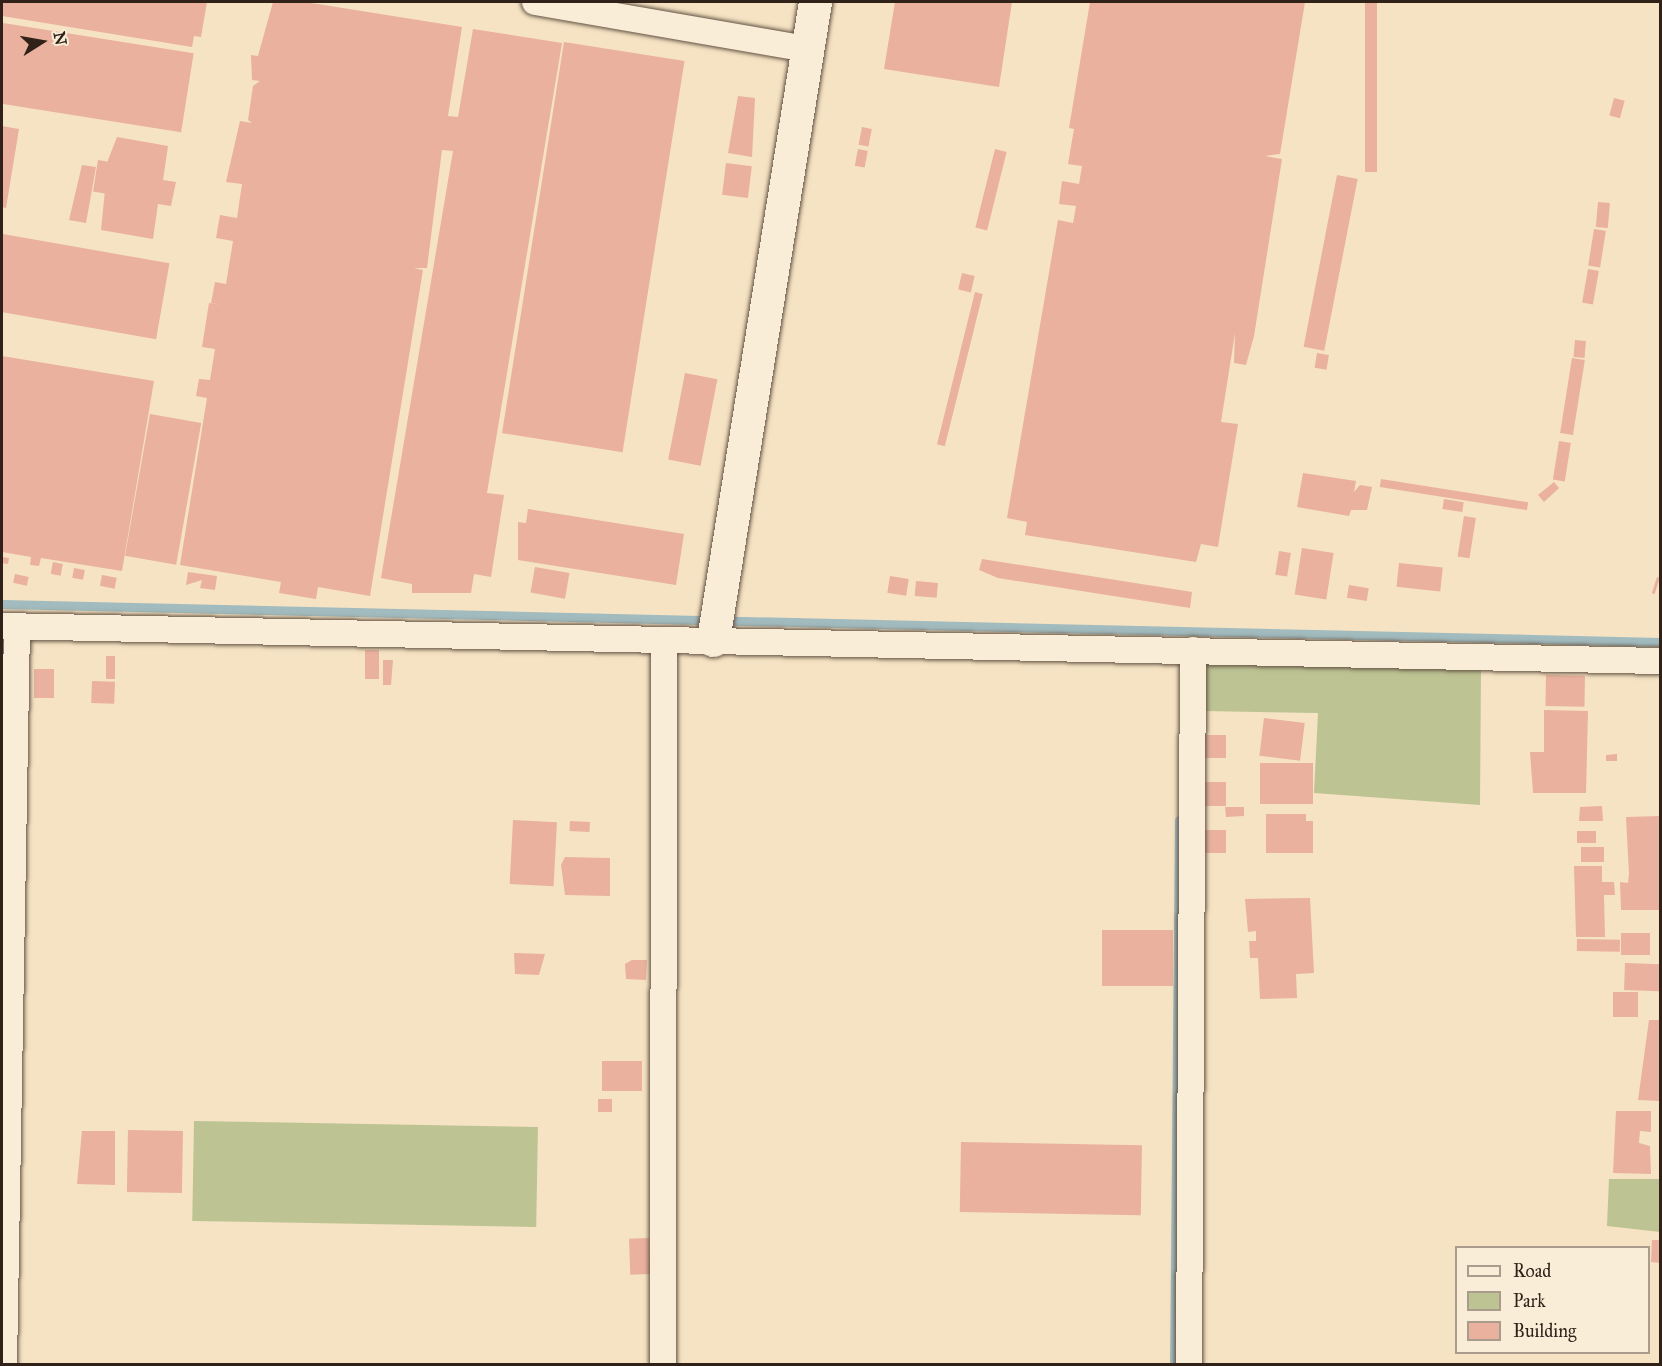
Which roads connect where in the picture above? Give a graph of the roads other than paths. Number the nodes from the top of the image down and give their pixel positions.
1 (534, 2) edge
2 (815, 2) edge
3 (807, 48) junction
4 (9, 626) edge
5 (716, 627) junction
6 (664, 640) junction
7 (1193, 650) junction
8 (1660, 661) edge
9 (4, 1365) edge
10 (663, 1365) edge
11 (1189, 1365) edge

1 - 3 street
2 - 3 street
3 - 5 street
4 - 6 street
4 - 9 street
5 - 6 street
5 - 7 street
6 - 10 street
7 - 8 street
7 - 11 street

